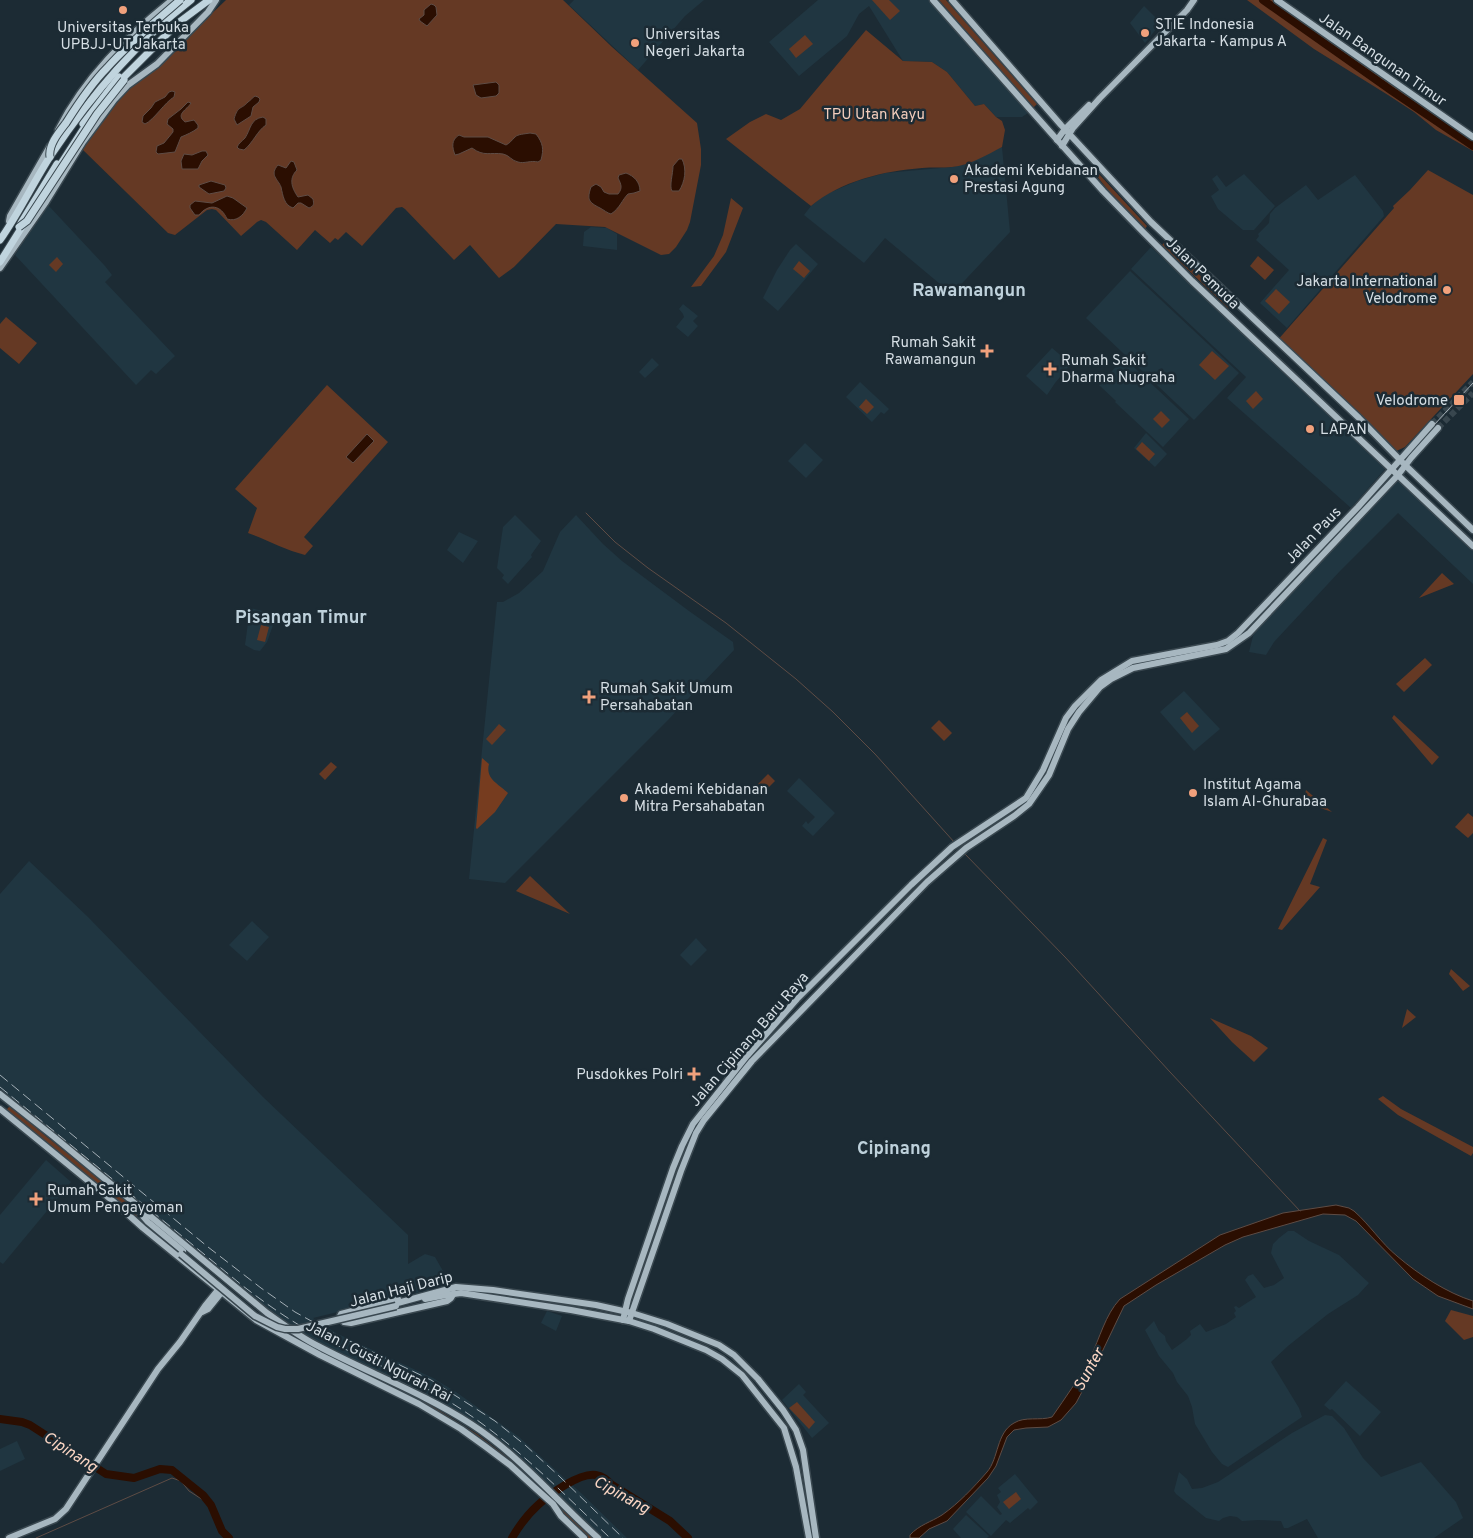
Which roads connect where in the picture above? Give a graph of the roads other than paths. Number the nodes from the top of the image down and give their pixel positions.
1 (172, 0) edge
2 (180, 0) edge
3 (185, 0) edge
4 (191, 0) edge
5 (202, 0) edge
6 (209, 0) edge
7 (215, 0) edge
8 (933, 0) edge
9 (952, 0) edge
10 (1194, 0) edge
11 (1278, 1) edge
12 (1067, 132) junction
13 (1473, 137) edge
14 (1060, 143) junction
15 (50, 157) junction
16 (9, 221) junction
17 (19, 227) junction
18 (0, 235) edge
19 (0, 240) edge
20 (0, 258) edge
21 (0, 262) edge
22 (0, 268) edge
23 (1400, 460) junction
24 (1405, 465) junction
25 (1392, 469) junction
26 (1398, 475) junction
27 (1473, 530) edge
28 (1473, 546) edge
29 (1134, 664) junction
30 (1081, 704) junction
31 (0, 1094) edge
32 (0, 1109) edge
33 (24, 1114) junction
34 (18, 1124) junction
35 (43, 1128) junction
36 (36, 1138) junction
37 (120, 1191) junction
38 (663, 1202) junction
39 (670, 1204) junction
40 (123, 1210) junction
41 (660, 1210) junction
42 (667, 1213) junction
43 (182, 1252) junction
44 (220, 1291) junction
45 (452, 1291) junction
46 (625, 1312) junction
47 (632, 1313) junction
48 (626, 1321) junction
49 (345, 1359) junction
50 (342, 1366) junction
51 (552, 1499) junction
52 (9, 1538) edge
53 (584, 1538) edge
54 (598, 1538) edge
55 (809, 1538) edge
56 (816, 1538) edge

1 - 16 main road
2 - 15 highway, bridge
3 - 16 highway
4 - 15 highway
5 - 17 highway
6 - 21 highway
7 - 17 highway, bridge
7 - 22 main road
8 - 14 main road, Jalan Pemuda
9 - 12 main road, Jalan Pemuda
10 - 12 main road
11 - 13 main road, Jalan Bangunan Timur
12 - 14 main road
12 - 23 main road, Jalan Pemuda
14 - 25 main road, Jalan Pemuda
15 - 19 highway
16 - 18 highway
17 - 20 highway
23 - 24 main road, Jalan Pemuda
23 - 24 main road, Jalan Paus
23 - 25 main road, Jalan Paus
24 - 26 main road, Jalan Paus
24 - 27 main road, Jalan Pemuda
25 - 26 main road, Jalan Pemuda
25 - 29 main road, Jalan Paus
26 - 28 main road, Jalan Pemuda
26 - 29 main road, Jalan Paus
29 - 30 main road
30 - 38 main road, Jalan Cipinang Baru Raya
30 - 39 main road, Jalan Cipinang Baru Raya
31 - 33 main road, Jalan Haji Darip
32 - 34 main road, Jalan Haji Darip
33 - 34 main road
33 - 35 main road, Jalan Haji Darip
34 - 36 main road, Jalan Haji Darip
35 - 36 main road
35 - 37 main road, Jalan Haji Darip
36 - 40 main road, Jalan Haji Darip
37 - 43 main road, Jalan Haji Darip
37 - 49 main road, Jalan I Gusti Ngurah Rai
38 - 39 main road
38 - 41 main road, Jalan Cipinang Baru Raya
39 - 42 main road, Jalan Cipinang Baru Raya
40 - 43 main road, Jalan Haji Darip
40 - 44 main road, Jalan I Gusti Ngurah Rai
41 - 42 main road
41 - 46 main road, Jalan Cipinang Baru Raya
42 - 47 main road, Jalan Cipinang Baru Raya
43 - 45 main road, Jalan Haji Darip, bridge
44 - 50 main road, Jalan I Gusti Ngurah Rai
44 - 52 main road
45 - 45 main road
45 - 46 main road, Jalan Haji Darip
45 - 48 main road, Jalan Haji Darip
46 - 47 main road, Jalan Haji Darip
46 - 48 main road, Jalan Cipinang Baru Raya
47 - 48 main road, Jalan Cipinang Baru Raya
47 - 56 main road, Jalan Haji Darip
48 - 55 main road, Jalan Haji Darip
49 - 50 main road
49 - 51 main road, Jalan I Gusti Ngurah Rai
50 - 51 main road, Jalan I Gusti Ngurah Rai
51 - 53 main road, Jalan I Gusti Ngurah Rai
51 - 54 main road, Jalan I Gusti Ngurah Rai

